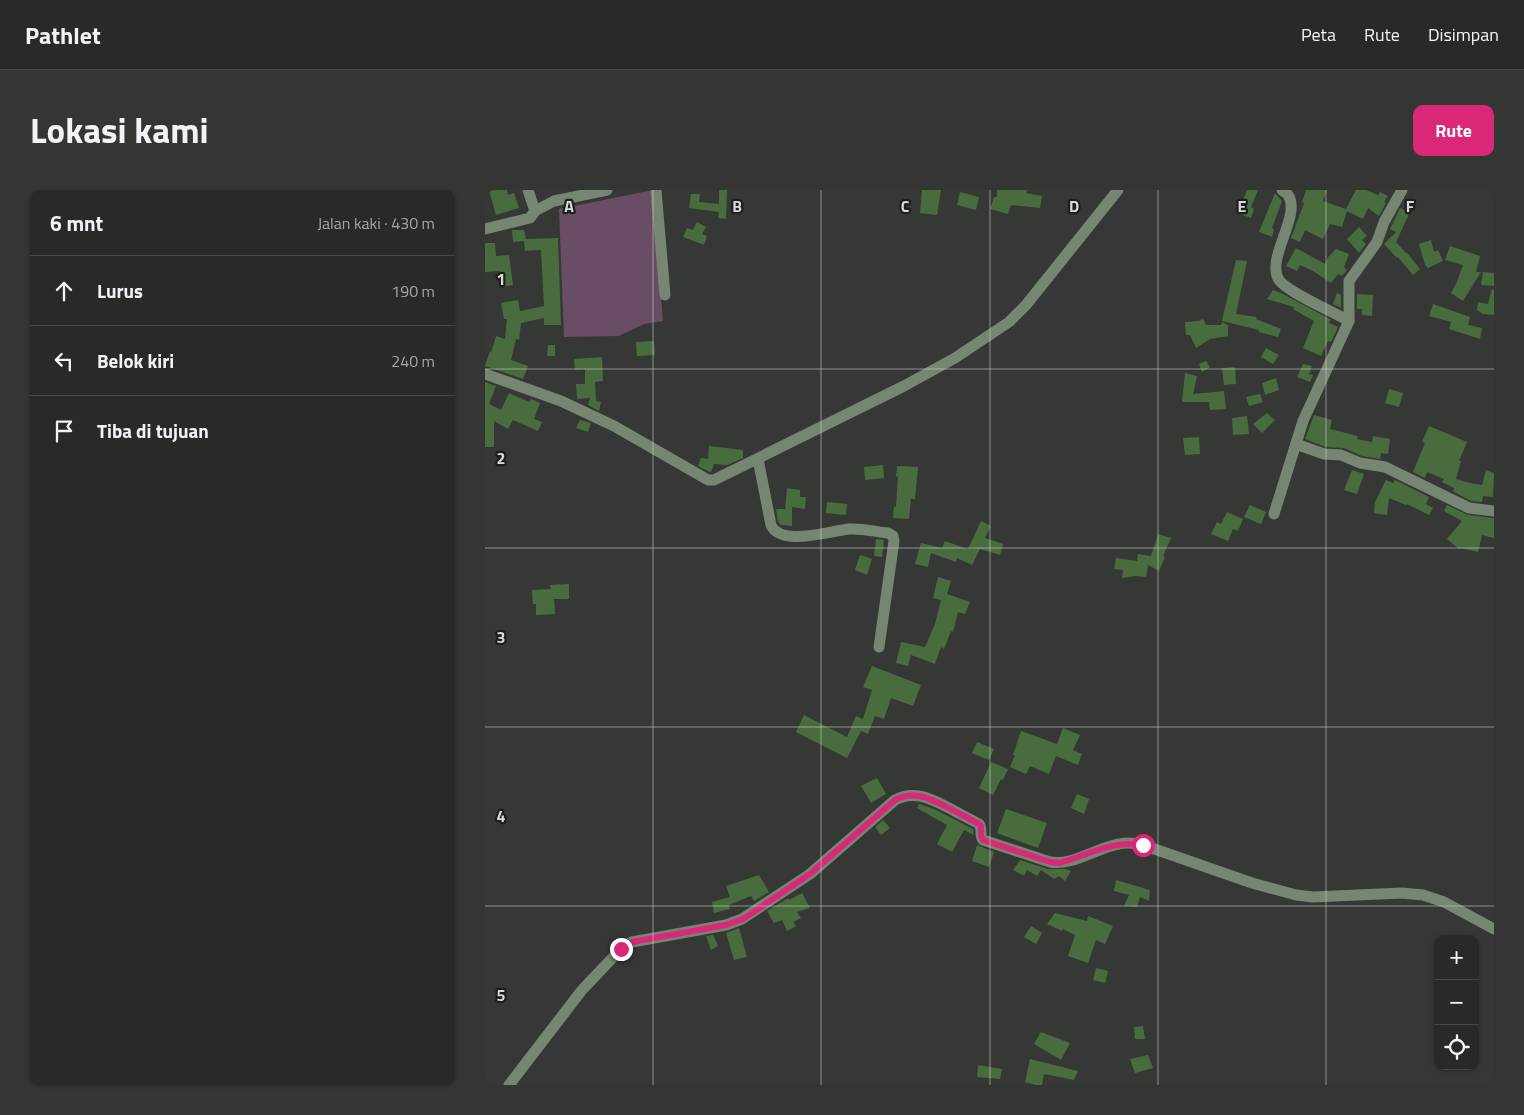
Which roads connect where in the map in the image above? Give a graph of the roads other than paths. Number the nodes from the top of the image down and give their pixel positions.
1 (528, 190) edge
2 (607, 190) edge
3 (656, 190) edge
4 (1118, 190) edge
5 (1402, 190) edge
6 (1287, 192) edge
7 (535, 211) junction
8 (485, 229) edge
9 (665, 294) dead end
10 (1349, 321) junction
11 (485, 374) edge
12 (1296, 444) junction
13 (758, 459) junction
14 (1494, 511) edge
15 (1274, 514) dead end
16 (879, 647) dead end
17 (1494, 929) edge
18 (509, 1085) edge

1 - 7 street
2 - 7 street
3 - 9 street
4 - 13 street
5 - 10 street
6 - 10 street
7 - 8 street
10 - 12 street
11 - 13 street
12 - 14 street
12 - 15 street
13 - 16 street
17 - 18 street

